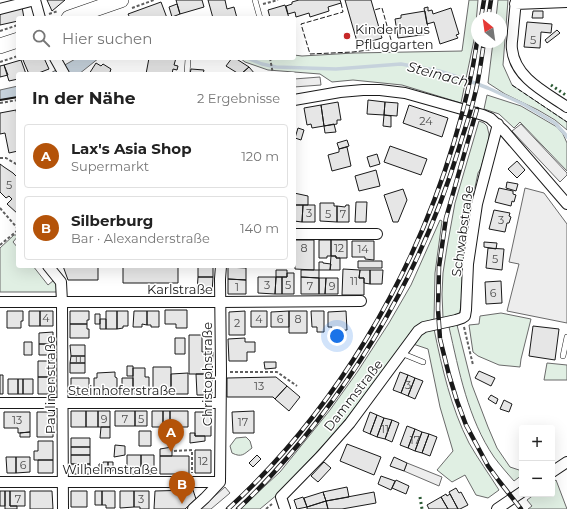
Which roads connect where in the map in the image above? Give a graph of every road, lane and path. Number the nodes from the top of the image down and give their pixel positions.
1 (35, 0) edge
2 (121, 0) edge
3 (255, 0) edge
4 (278, 0) edge
5 (515, 2) edge
6 (567, 2) edge
7 (256, 6) junction
8 (0, 8) edge
9 (39, 16) edge
10 (75, 16) edge
11 (259, 16) edge
12 (16, 26) edge
13 (0, 31) edge
14 (16, 41) edge
15 (0, 46) edge
16 (16, 57) edge
17 (188, 60) edge
18 (270, 60) edge
19 (0, 62) edge
20 (187, 72) edge
21 (273, 72) edge
22 (16, 100) edge
23 (296, 100) edge
24 (0, 103) edge
25 (567, 107) edge
26 (498, 124) junction
27 (0, 158) edge
28 (16, 164) edge
29 (564, 197) edge
30 (567, 204) edge
31 (0, 208) edge
32 (16, 228) edge
33 (16, 232) edge
34 (296, 234) edge
35 (377, 234) dead end
36 (0, 245) edge
37 (50, 268) edge
38 (221, 268) edge
39 (361, 301) dead end
40 (0, 302) edge
41 (62, 302) junction
42 (220, 302) junction
43 (462, 318) junction
44 (567, 337) edge
45 (401, 353) junction
46 (563, 356) dead end
47 (424, 362) dead end
48 (473, 365) dead end
49 (221, 372) junction
50 (297, 386) dead end
51 (0, 403) edge
52 (63, 403) junction
53 (220, 403) junction
54 (174, 451) dead end
55 (567, 462) edge
56 (555, 470) edge
57 (0, 482) edge
58 (63, 482) junction
59 (192, 482) junction
60 (220, 482) junction
61 (519, 494) edge
62 (63, 509) edge
63 (193, 509) edge
64 (285, 509) edge
65 (497, 509) edge

1 - 8 street
1 - 9 street
2 - 10 main road
3 - 7 lane
4 - 7 path
5 - 6 street
5 - 25 street
7 - 11 lane
12 - 13 path
14 - 15 main road
16 - 19 path
17 - 20 lane
18 - 21 path
22 - 24 path
23 - 26 street
26 - 29 street
26 - 43 street, Schwabstraße
27 - 28 path
29 - 30 street
31 - 32 path
33 - 36 path
34 - 35 street
37 - 41 street, Paulinenstraße
38 - 42 street, Christophstraße
39 - 42 street, Karlstraße
40 - 41 street, Karlstraße
41 - 42 street, Karlstraße
41 - 52 street, Paulinenstraße
42 - 49 street, Christophstraße
43 - 45 street, Dammstraße
43 - 48 path
44 - 46 lane
45 - 47 lane
45 - 64 street, Dammstraße
49 - 50 path
49 - 53 street, Christophstraße
51 - 52 street, Steinhoferstraße
52 - 53 street, Steinhoferstraße
52 - 58 street, Paulinenstraße
53 - 60 street, Christophstraße
54 - 59 path
55 - 56 street
57 - 58 street, Wilhelmstraße
58 - 59 street, Wilhelmstraße
58 - 62 street, Paulinenstraße
59 - 60 street, Wilhelmstraße
60 - 63 street
61 - 65 street

